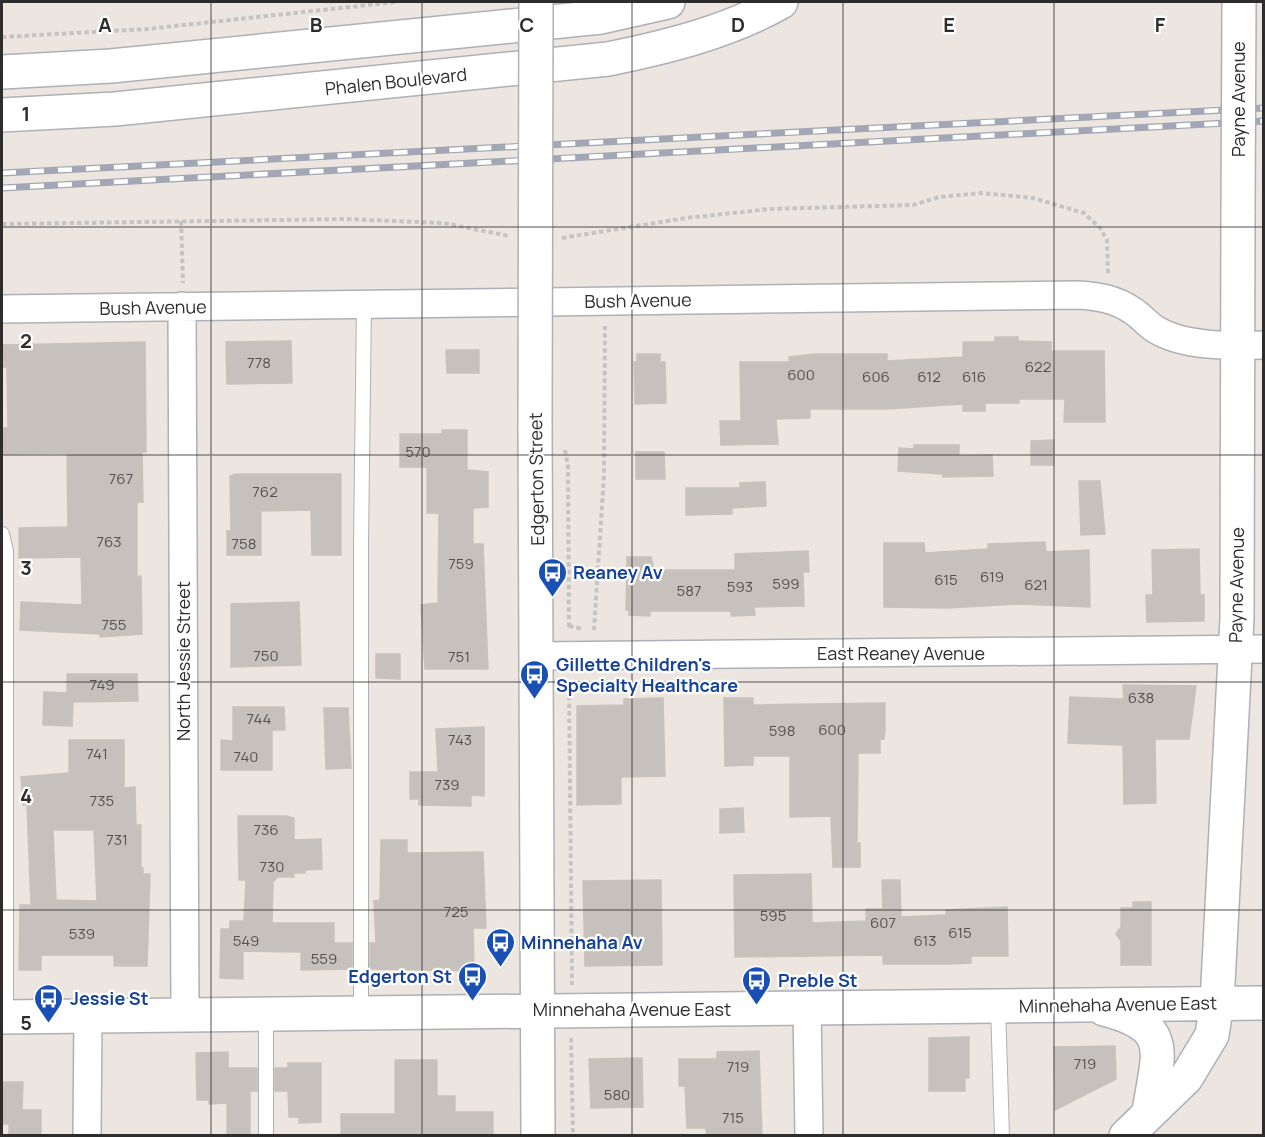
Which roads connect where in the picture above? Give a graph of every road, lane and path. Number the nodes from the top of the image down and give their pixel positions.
1 (396, 2) edge
2 (536, 2) edge
3 (668, 2) edge
4 (781, 2) edge
5 (1239, 2) edge
6 (2, 37) edge
7 (2, 72) edge
8 (2, 115) edge
9 (180, 221) junction
10 (2, 224) edge
11 (513, 237) dead end
12 (551, 238) dead end
13 (1107, 299) junction
14 (605, 300) junction
15 (364, 304) junction
16 (182, 306) junction
17 (2, 309) edge
18 (1250, 345) edge
19 (564, 444) dead end
20 (2, 534) edge
21 (594, 630) dead end
22 (1250, 650) edge
23 (553, 656) junction
24 (571, 986) dead end
25 (1263, 1002) edge
26 (1217, 1003) junction
27 (1085, 1004) junction
28 (998, 1005) junction
29 (807, 1008) junction
30 (538, 1009) junction
31 (361, 1012) junction
32 (266, 1013) junction
33 (185, 1015) junction
34 (88, 1016) junction
35 (4, 1017) edge
36 (570, 1037) dead end
37 (1149, 1112) junction
38 (87, 1136) edge
39 (266, 1136) edge
40 (538, 1136) edge
41 (573, 1136) edge
42 (809, 1136) edge
43 (1002, 1136) edge
44 (1126, 1136) edge

1 - 6 path
2 - 23 street, Edgerton Street, bridge
3 - 7 street
4 - 8 street, Phalen Boulevard
5 - 18 street, Payne Avenue, bridge
9 - 10 path
9 - 11 path
9 - 16 path
12 - 13 path
13 - 14 street, Bush Avenue
13 - 18 street, Bush Avenue
14 - 15 street, Bush Avenue
14 - 21 path
15 - 16 street, Bush Avenue
15 - 31 lane
16 - 17 street, Bush Avenue
16 - 33 street, North Jessie Street
18 - 22 street, Payne Avenue
19 - 23 path
20 - 35 lane
22 - 23 street, East Reaney Avenue
22 - 26 street, Payne Avenue
23 - 24 path
23 - 30 street, Edgerton Street
25 - 26 street, Minnehaha Avenue East
26 - 27 street, Minnehaha Avenue East
26 - 37 street, Payne Avenue
27 - 28 street, Minnehaha Avenue East
27 - 37 street
28 - 29 street, Minnehaha Avenue East
28 - 43 lane
29 - 30 street, Minnehaha Avenue East
29 - 42 street
30 - 31 street, Minnehaha Avenue East
30 - 40 street, Edgerton Street
31 - 32 street, Minnehaha Avenue East
32 - 33 street, Minnehaha Avenue East
32 - 39 lane
33 - 34 street, Minnehaha Avenue East
34 - 35 street, Minnehaha Avenue East
34 - 38 street
36 - 41 path
37 - 44 street, Payne Avenue

